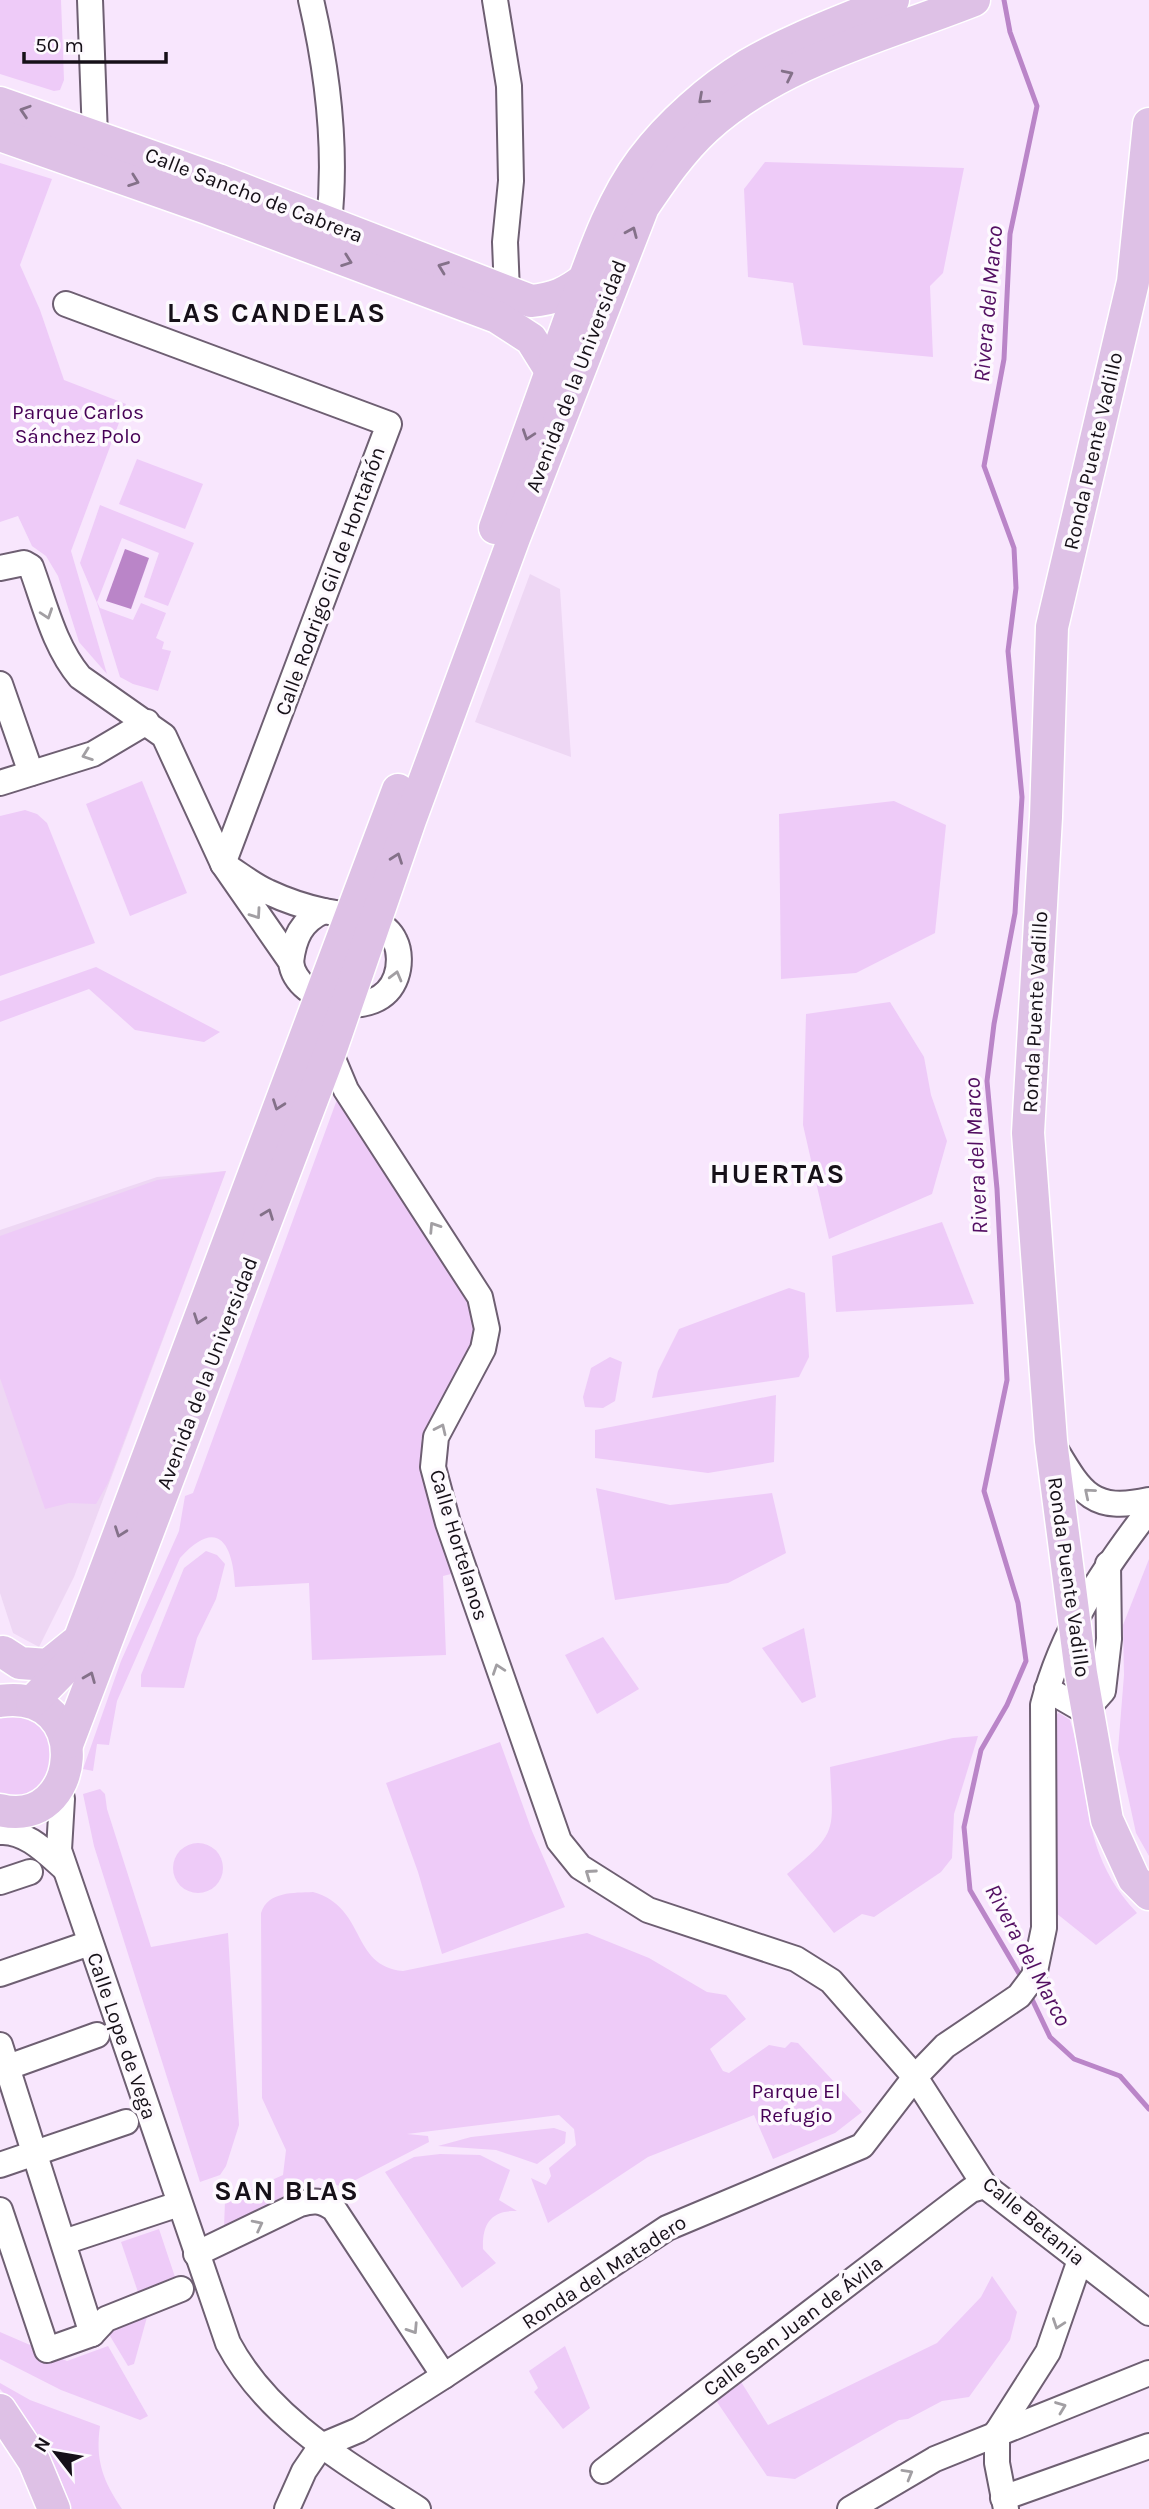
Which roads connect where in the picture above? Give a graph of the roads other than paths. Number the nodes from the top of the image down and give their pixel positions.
1 (90, 0) edge
2 (311, 0) edge
3 (495, 0) edge
4 (893, 0) edge
5 (962, 5) edge
6 (94, 98) junction
7 (0, 103) edge
8 (57, 122) junction
9 (1149, 124) edge
10 (0, 135) edge
11 (131, 149) junction
12 (90, 150) junction
13 (329, 223) junction
14 (584, 279) junction
15 (66, 304) dead end
16 (502, 305) junction
17 (551, 371) junction
18 (7, 566) edge
19 (0, 684) edge
20 (147, 722) junction
21 (31, 773) junction
22 (0, 783) edge
23 (223, 864) junction
24 (350, 916) junction
25 (291, 962) junction
26 (333, 1000) junction
27 (330, 1052) junction
28 (1051, 1441) junction
29 (1149, 1500) edge
30 (1149, 1510) edge
31 (1108, 1564) junction
32 (1074, 1621) junction
33 (80, 1639) junction
34 (1109, 1639) junction
35 (2, 1649) edge
36 (1067, 1699) junction
37 (0, 1702) edge
38 (32, 1703) junction
39 (68, 1742) junction
40 (60, 1785) junction
41 (4, 1815) edge
42 (62, 1859) junction
43 (30, 1872) dead end
44 (0, 1882) edge
45 (1149, 1894) edge
46 (90, 1943) junction
47 (0, 1974) edge
48 (97, 2035) dead end
49 (3, 2061) edge
50 (915, 2077) junction
51 (126, 2122) dead end
52 (35, 2152) junction
53 (0, 2165) edge
54 (985, 2186) junction
55 (179, 2204) junction
56 (0, 2210) edge
57 (64, 2242) junction
58 (196, 2254) junction
59 (1080, 2260) junction
60 (181, 2288) dead end
61 (1149, 2313) edge
62 (92, 2334) junction
63 (1149, 2373) edge
64 (444, 2376) junction
65 (0, 2410) edge
66 (997, 2432) junction
67 (0, 2443) edge
68 (321, 2446) junction
69 (1149, 2446) edge
70 (603, 2471) dead end
71 (1004, 2503) edge
72 (34, 2509) edge
73 (54, 2509) edge
74 (287, 2509) edge
75 (418, 2509) edge
76 (850, 2509) edge

1 - 6 street
2 - 13 street
3 - 16 street
4 -> 14 main road, Avenida de la Universidad
24 -> 5 main road, Avenida de la Universidad
6 - 8 street
6 - 11 street
6 - 12 street
8 -> 7 main road, Calle Sancho de Cabrera
8 - 12 main road, Calle Sancho de Cabrera
9 - 28 main road, Ronda Puente Vadillo
10 - 12 main road, Calle Sancho de Cabrera
11 - 12 main road, Calle Sancho de Cabrera
11 - 13 main road, Calle Sancho de Cabrera
12 -> 16 main road, Calle Sancho de Cabrera
16 -> 13 main road, Calle Sancho de Cabrera
14 - 16 main road, Calle Sancho de Cabrera
14 - 17 main road, Avenida de la Universidad
15 - 23 street, Calle Rodrigo Gil de Hontañón
16 - 17 main road, Calle Sancho de Cabrera
17 -> 24 main road, Avenida de la Universidad
18 -> 20 street
19 - 21 street
20 -> 21 street
20 - 23 street
21 - 22 street
23 - 24 street
23 -> 25 street
24 - 25 street, Avenida de la Universidad
24 - 26 main road, Avenida de la Universidad
25 - 26 street
26 - 27 main road, Avenida de la Universidad
26 -> 33 main road, Avenida de la Universidad
39 -> 27 main road, Avenida de la Universidad
50 -> 27 street, Calle Hortelanos
29 -> 28 street
28 - 32 main road, Ronda Puente Vadillo
30 - 31 street
31 - 32 street
31 - 34 street
32 - 34 street
32 - 36 main road, Ronda Puente Vadillo
32 - 36 street
33 - 35 main road
33 - 38 main road, Avenida de la Universidad
34 - 36 street
35 - 38 main road
36 - 45 main road, Ronda Puente Vadillo
36 - 50 street
37 - 38 main road
38 - 39 main road
39 - 40 main road, Avenida de la Universidad
40 - 41 main road
40 - 42 street, Calle Lope de Vega
41 - 42 street, Calle Lope de Vega
42 - 46 street, Calle Lope de Vega
43 - 44 street
46 - 47 street
46 - 55 street, Calle Lope de Vega
48 - 49 street
49 - 52 street
50 - 54 street, Calle Betania
50 - 64 street, Ronda del Matadero
51 - 52 street
52 - 53 street
52 - 57 street
54 - 59 street, Calle Betania
54 - 70 street, Calle San Juan de Ávila
55 - 57 street
55 - 58 street, Calle Lope de Vega
56 - 62 street
57 - 62 street
58 -> 64 street
58 - 68 street, Calle Lope de Vega
59 - 61 street, Calle Betania
59 -> 66 street
60 - 62 street
66 -> 63 street
64 - 68 street, Ronda del Matadero
65 - 73 main road
66 - 71 street
76 -> 66 street
67 - 72 main road
68 - 74 street
68 - 75 street, Calle Lope de Vega
69 - 71 street

